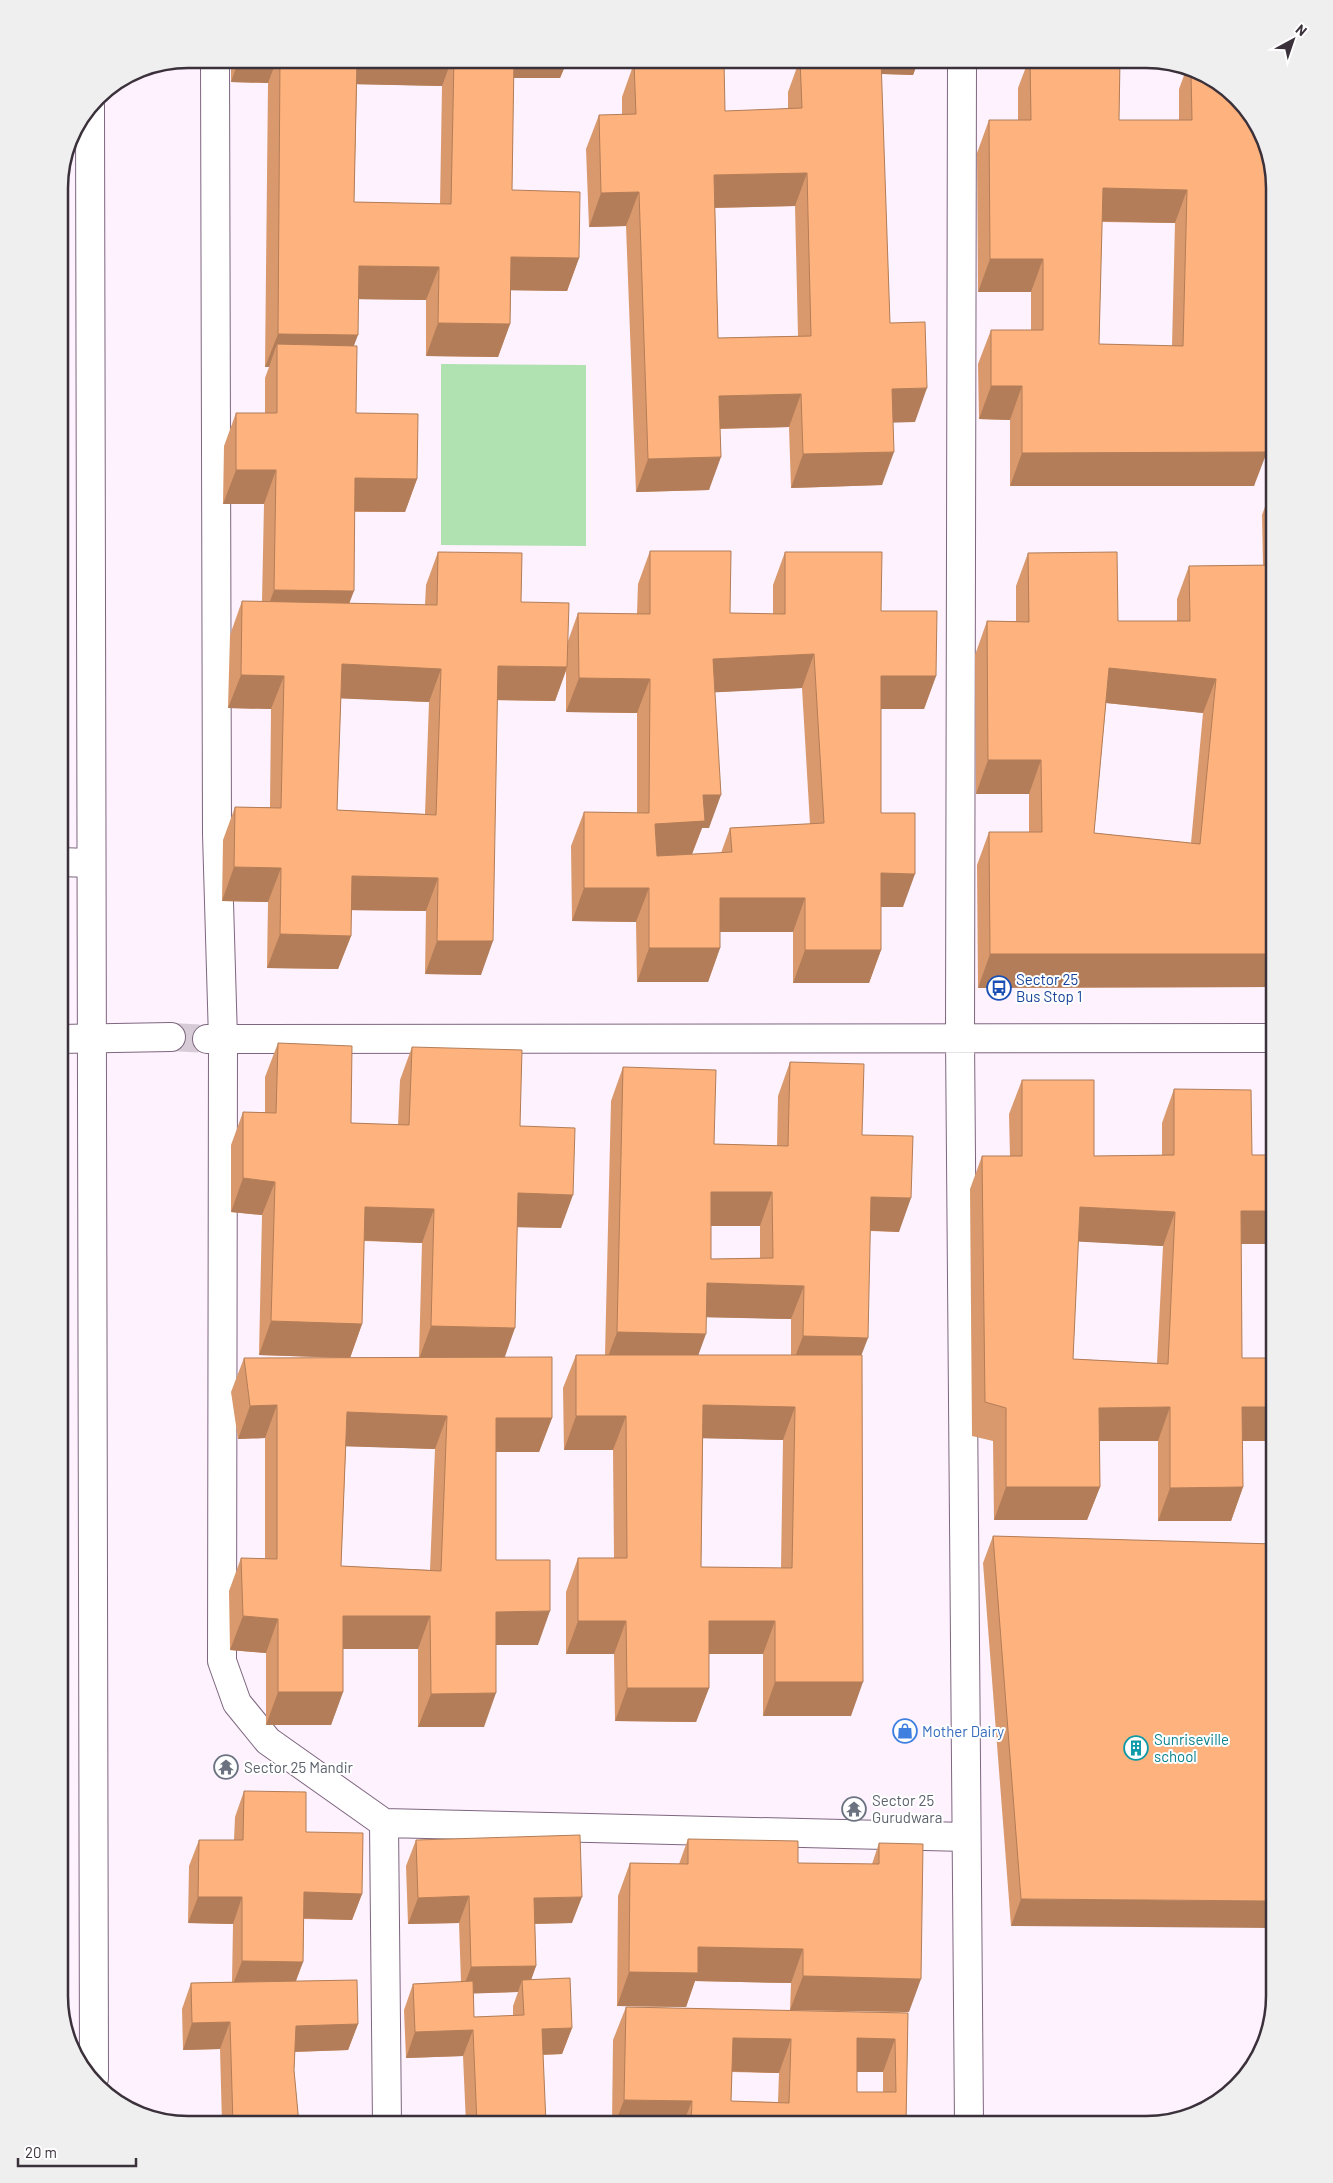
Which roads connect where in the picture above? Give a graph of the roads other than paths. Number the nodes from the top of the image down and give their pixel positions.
1 (215, 68) edge
2 (962, 68) edge
3 (90, 117) edge
4 (68, 862) edge
5 (91, 863) junction
6 (172, 1037) tunnel mouth
7 (960, 1038) junction
8 (1266, 1038) edge
9 (68, 1039) edge
10 (92, 1039) junction
11 (215, 1039) junction
12 (384, 1823) junction
13 (966, 1837) junction
14 (94, 2071) edge
15 (388, 2115) edge
16 (969, 2116) edge

1 - 11 street
2 - 7 street
3 - 5 street
4 - 5 street
5 - 10 street
6 - 10 street
7 - 8 street
7 - 11 street
7 - 13 street
9 - 10 street
10 - 14 street
11 - 12 street
12 - 13 street
12 - 15 street
13 - 16 street

